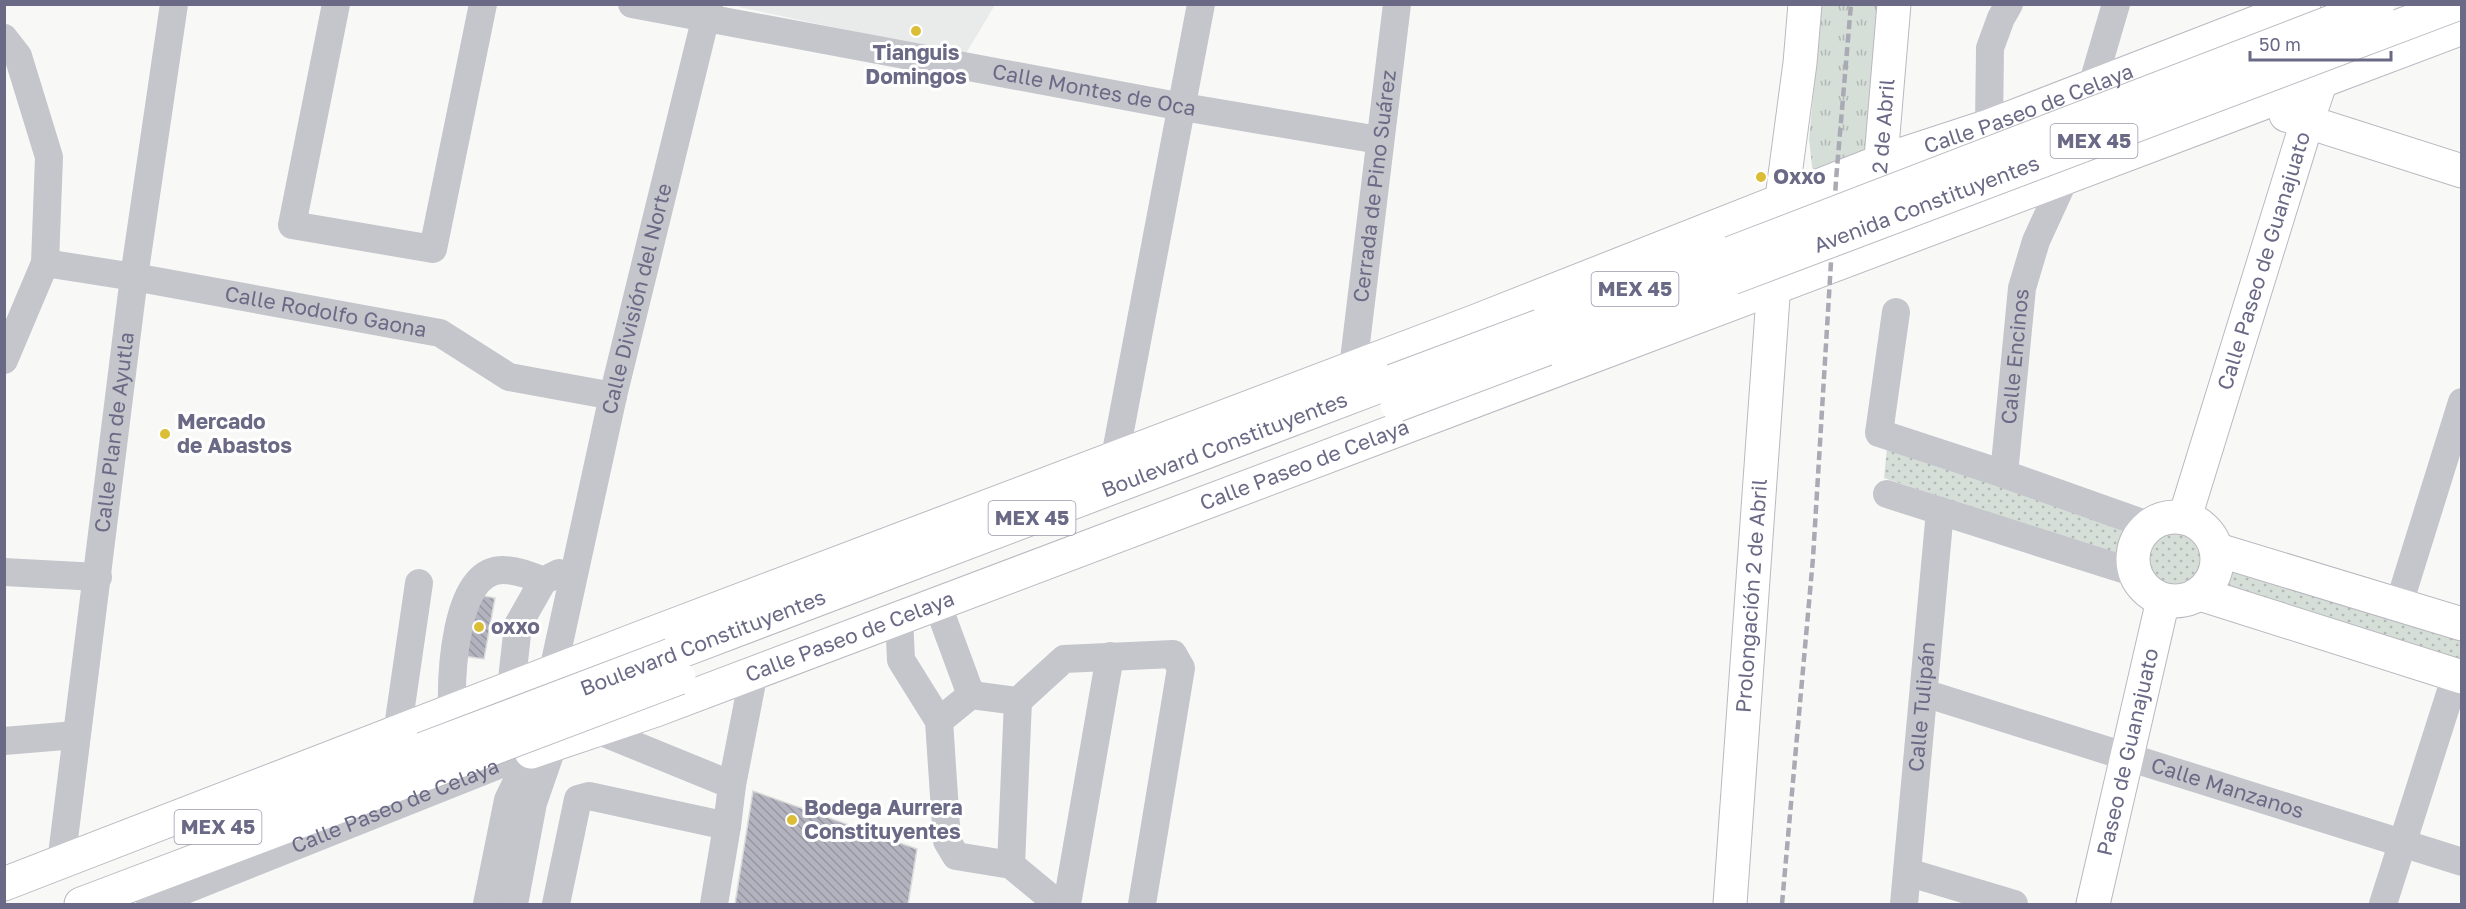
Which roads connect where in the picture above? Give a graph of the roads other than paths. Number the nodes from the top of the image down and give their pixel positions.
1 (174, 4) edge
2 (336, 4) edge
3 (483, 4) edge
4 (632, 4) edge
5 (1201, 4) edge
6 (1397, 4) edge
7 (1805, 4) edge
8 (1894, 4) edge
9 (2009, 4) edge
10 (2116, 4) edge
11 (2304, 4) edge
12 (2345, 4) edge
13 (2378, 4) edge
14 (2457, 4) edge
15 (708, 11) edge
16 (2247, 27) junction
17 (2462, 28) edge
18 (4, 38) edge
19 (2322, 81) junction
20 (2092, 86) junction
21 (2261, 104) junction
22 (1183, 107) junction
23 (2307, 122) junction
24 (1989, 126) junction
25 (1379, 140) junction
26 (1879, 162) junction
27 (2462, 171) edge
28 (2064, 180) junction
29 (2014, 198) junction
30 (1780, 203) junction
31 (2036, 240) junction
32 (1877, 249) junction
33 (45, 263) junction
34 (1726, 266) junction
35 (134, 277) junction
36 (1774, 287) junction
37 (1896, 312) dead end
38 (1476, 321) junction
39 (4, 360) edge
40 (1353, 368) junction
41 (1399, 391) junction
42 (1499, 392) junction
43 (613, 396) junction
44 (2462, 402) edge
45 (1115, 457) junction
46 (2004, 474) junction
47 (1887, 494) dead end
48 (1940, 511) junction
49 (2185, 517) junction
50 (2148, 525) junction
51 (2218, 550) junction
52 (577, 563) junction
53 (4, 572) edge
54 (2134, 573) junction
55 (98, 577) junction
56 (543, 581) junction
57 (419, 583) dead end
58 (2200, 594) junction
59 (2163, 600) junction
60 (937, 603) junction
61 (2399, 604) junction
62 (899, 617) junction
63 (2462, 624) edge
64 (640, 638) junction
65 (1110, 656) junction
66 (566, 667) junction
67 (754, 672) junction
68 (2458, 676) edge
69 (511, 689) junction
70 (1924, 693) junction
71 (971, 695) junction
72 (1018, 701) junction
73 (656, 710) junction
74 (452, 713) junction
75 (939, 721) junction
76 (597, 730) junction
77 (76, 735) junction
78 (4, 741) edge
79 (543, 748) junction
80 (418, 751) junction
81 (2127, 757) junction
82 (484, 772) junction
83 (732, 785) junction
84 (727, 826) junction
85 (2403, 843) junction
86 (2462, 862) edge
87 (61, 863) junction
88 (1011, 865) junction
89 (1907, 872) junction
90 (4, 884) edge
91 (158, 903) edge
92 (14, 904) edge
93 (81, 904) edge
94 (487, 904) edge
95 (514, 904) edge
96 (556, 904) edge
97 (714, 904) edge
98 (1059, 904) edge
99 (1067, 904) edge
100 (1142, 904) edge
101 (1731, 904) edge
102 (1904, 904) edge
103 (2014, 904) edge
104 (2093, 904) edge
105 (2383, 904) edge

1 - 35 street, Calle Plan de Ayutla
2 - 3 street
4 - 15 street, Calle Montes de Oca
5 - 22 street
6 - 25 street, Cerrada de Pino Suárez
7 - 30 main road, Prolongación 2 de Abril
8 - 26 main road, 2 de Abril
9 - 24 street
10 - 20 street
11 - 16 main road, Calle Paseo de Celaya
12 - 19 main road, Calle Paseo de Guanajuato
13 - 34 main road, Avenida Constituyentes / MEX 45, bridge
14 - 34 main road, Avenida Constituyentes / MEX 45, bridge
15 - 22 street, Calle Montes de Oca
15 - 43 street, Calle División del Norte
16 - 20 main road, Calle Paseo de Celaya
16 - 21 street
17 - 19 main road, Calle Paseo de Celaya
18 - 33 street
19 - 21 main road, Calle Paseo de Celaya
19 - 23 main road, Calle Paseo de Guanajuato
20 - 24 main road, Calle Paseo de Celaya
21 - 23 main road
21 - 28 main road, Calle Paseo de Celaya
22 - 25 street, Calle Montes de Oca
22 - 45 street
23 - 27 main road
23 - 49 main road, Calle Paseo de Guanajuato
24 - 26 main road, Calle Paseo de Celaya
24 - 29 street
25 - 40 street, Cerrada de Pino Suárez
26 - 30 main road, Calle Paseo de Celaya
26 - 32 main road, 2 de Abril
28 - 29 main road, Calle Paseo de Celaya
28 - 31 street, Calle Encinos
29 - 31 street
29 - 32 main road, Calle Paseo de Celaya
30 - 34 main road, Calle Paseo de Celaya
30 - 36 main road, Prolongación 2 de Abril
31 - 46 street, Calle Encinos
32 - 36 main road, Calle Paseo de Celaya
33 - 35 street, Calle Rodolfo Gaona
33 - 39 street
34 - 36 main road, Calle Paseo de Celaya
34 - 38 main road, Calle Paseo de Celaya
34 - 41 main road, Avenida Constituyentes / MEX 45, bridge
34 - 42 main road, Calle Paseo de Celaya
35 - 43 street, Calle Rodolfo Gaona
35 - 55 street, Calle Plan de Ayutla
36 - 101 main road, Prolongación 2 de Abril
37 - 46 street
38 - 41 main road, Calle Paseo de Celaya
38 - 42 street
40 - 41 main road, Calle Paseo de Celaya
40 - 45 main road, Calle Paseo de Celaya
41 - 42 main road, Calle Paseo de Celaya
41 - 60 main road, Calle Paseo de Celaya
41 - 80 main road, Boulevard Constituyentes / MEX 45, bridge
43 - 52 street, Calle División del Norte
44 - 61 street
45 - 64 main road, Calle Paseo de Celaya
46 - 50 street
47 - 48 street
48 - 54 street
48 - 70 street, Calle Tulipán
49 - 50 main road
49 - 51 main road
50 - 54 main road
51 - 58 main road
51 - 61 main road
52 - 56 street
52 - 66 street, Calle División del Norte
53 - 55 street
54 - 59 main road
55 - 77 street, Calle Plan de Ayutla
56 - 69 street
56 - 74 street
57 - 80 street
58 - 59 main road
58 - 68 main road
59 - 81 main road, Paseo de Guanajuato
60 - 62 main road, Calle Paseo de Celaya
60 - 71 street
61 - 63 main road
62 - 67 main road, Calle Paseo de Celaya
62 - 75 street
64 - 66 main road, Calle Paseo de Celaya
64 - 73 street
65 - 72 street
65 - 99 street
65 - 100 street
66 - 69 main road, Calle Paseo de Celaya
66 - 79 street, Calle División del Norte
67 - 73 main road, Calle Paseo de Celaya
67 - 83 street
68 - 85 street
69 - 74 main road, Calle Paseo de Celaya
70 - 81 street, Calle Manzanos
70 - 89 street, Calle Tulipán
71 - 72 street
71 - 75 street
72 - 88 street
73 - 76 main road, Calle Paseo de Celaya
74 - 80 main road, Calle Paseo de Celaya
74 - 82 street
75 - 88 street
76 - 79 main road, Calle Paseo de Celaya
76 - 83 street
77 - 78 street
77 - 87 street, Calle Plan de Ayutla
79 - 82 street, Calle Paseo de Celaya
79 - 94 street
79 - 95 street
80 - 87 main road, Calle Paseo de Celaya
80 - 92 main road, Boulevard Constituyentes / MEX 45
80 - 93 main road, Boulevard Constituyentes / MEX 45
81 - 85 street, Calle Manzanos
81 - 104 main road, Paseo de Guanajuato
82 - 91 street, Calle Paseo de Celaya
83 - 84 street
84 - 96 street
84 - 97 street
85 - 86 street, Calle Manzanos
85 - 105 street
87 - 90 main road, Calle Paseo de Celaya
88 - 98 street
89 - 102 street, Calle Tulipán
89 - 103 street

